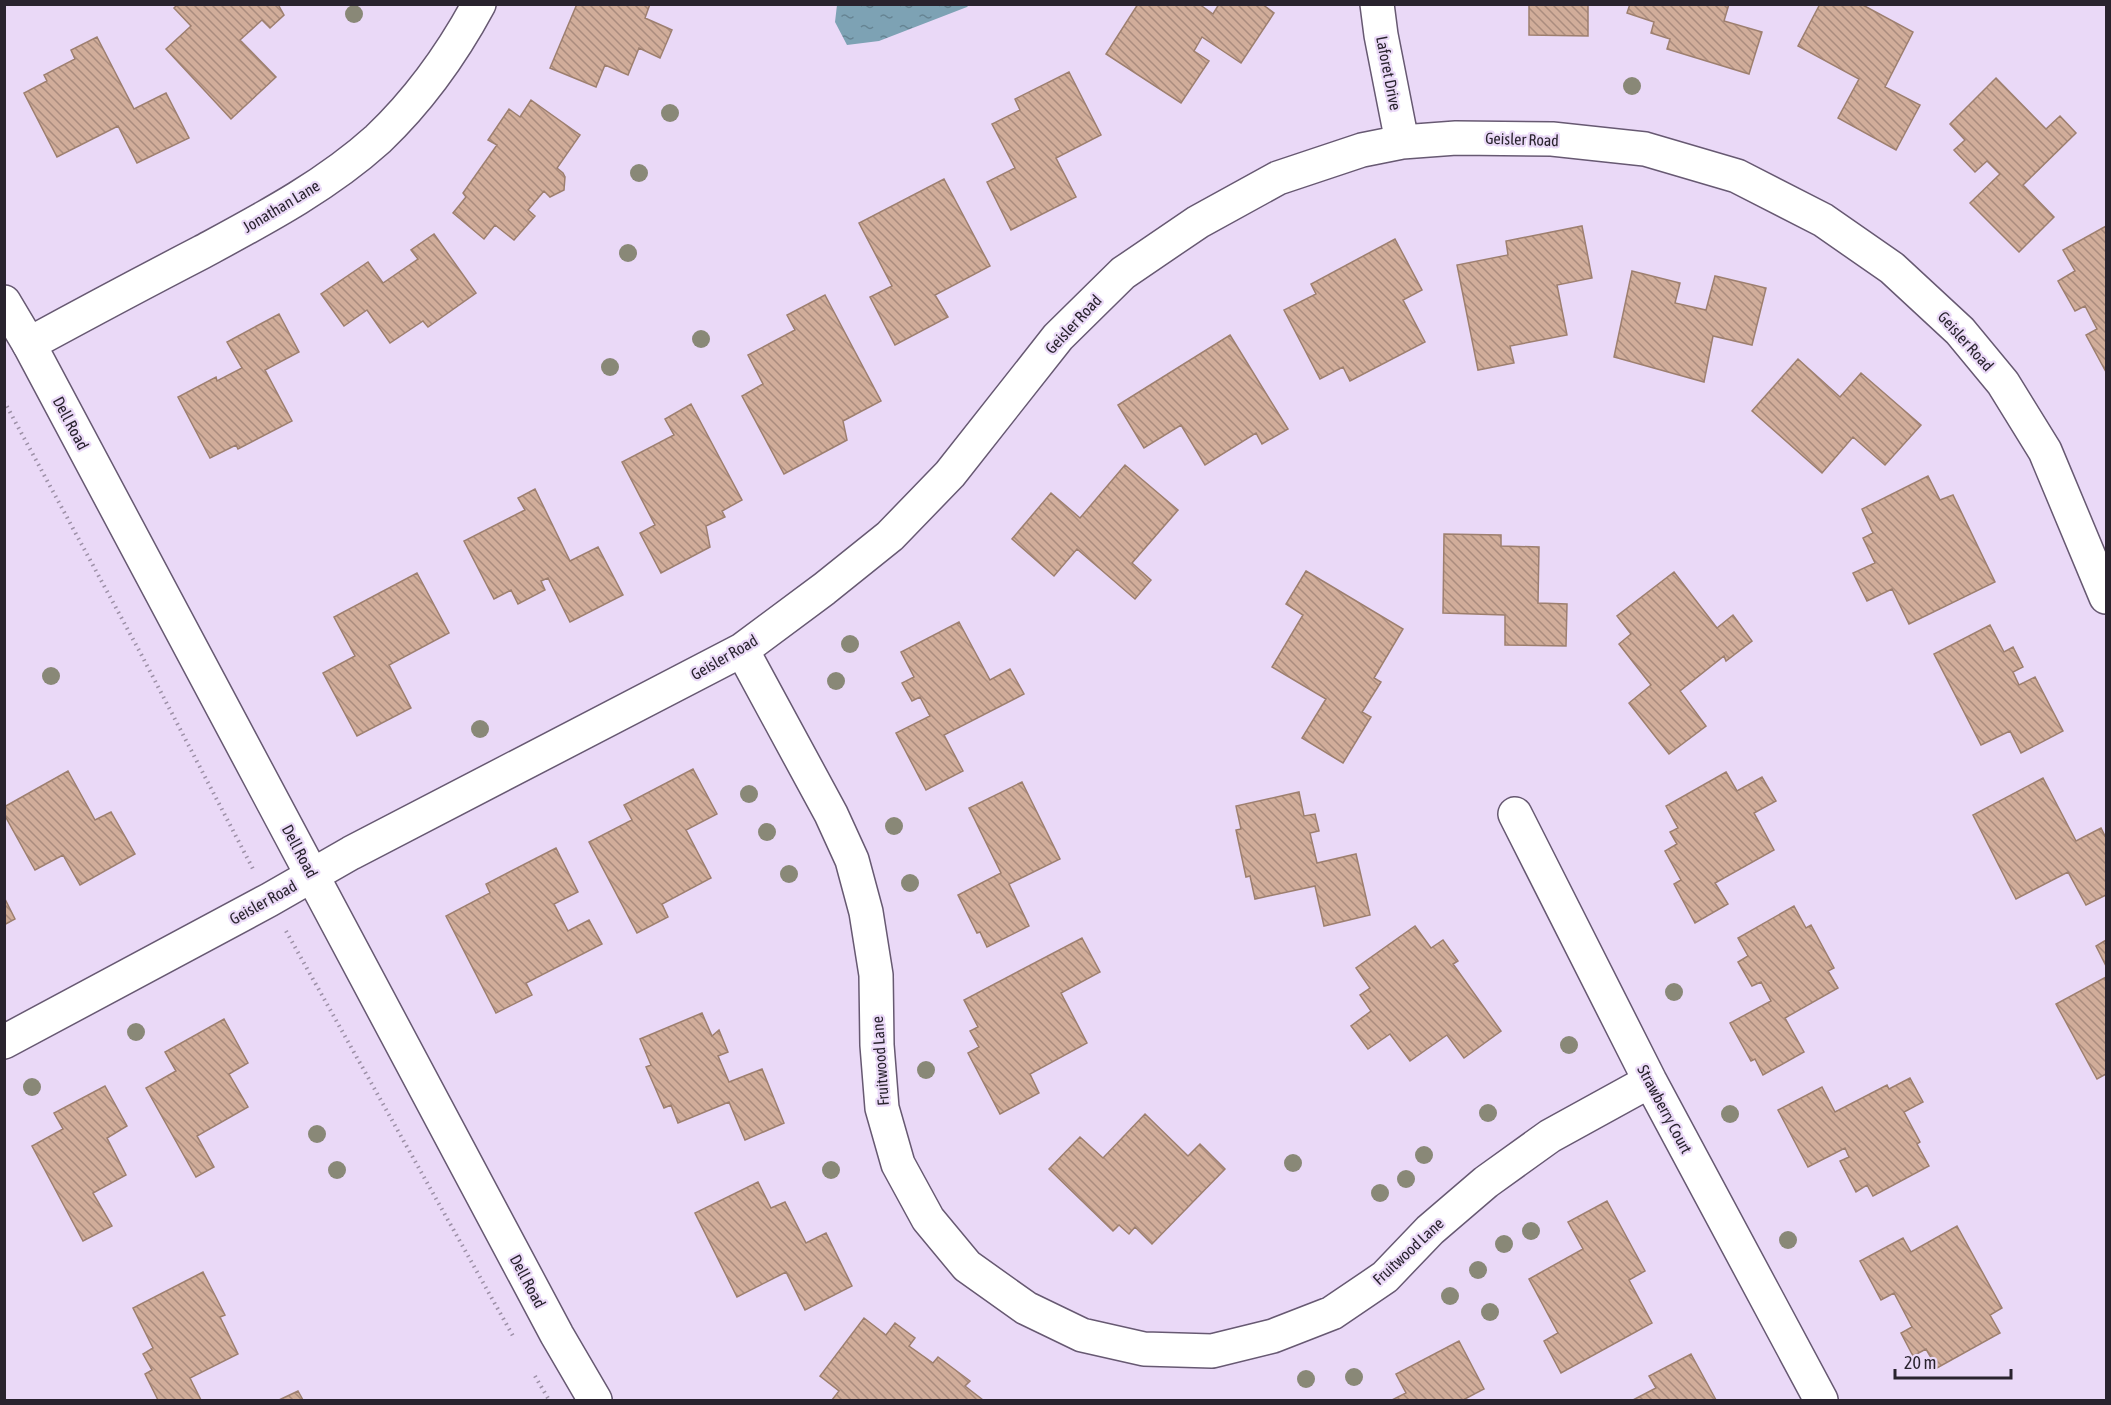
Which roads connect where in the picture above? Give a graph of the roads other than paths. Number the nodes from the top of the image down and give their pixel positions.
1 (478, 4) edge
2 (1377, 4) edge
3 (1402, 142) junction
4 (4, 302) edge
5 (29, 344) junction
6 (2106, 597) edge
7 (742, 650) junction
8 (1515, 814) dead end
9 (313, 874) junction
10 (4, 1042) edge
11 (1650, 1081) junction
12 (596, 1401) edge
13 (1821, 1401) edge

1 - 5 street, Jonathan Lane
2 - 3 street, Laforet Drive
3 - 6 street, Geisler Road
3 - 7 street, Geisler Road
4 - 5 street, Dell Road
5 - 9 street, Dell Road
7 - 9 street, Geisler Road
7 - 11 street, Fruitwood Lane
8 - 11 street, Strawberry Court
9 - 10 street, Geisler Road
9 - 12 street, Dell Road
11 - 13 street, Strawberry Court

